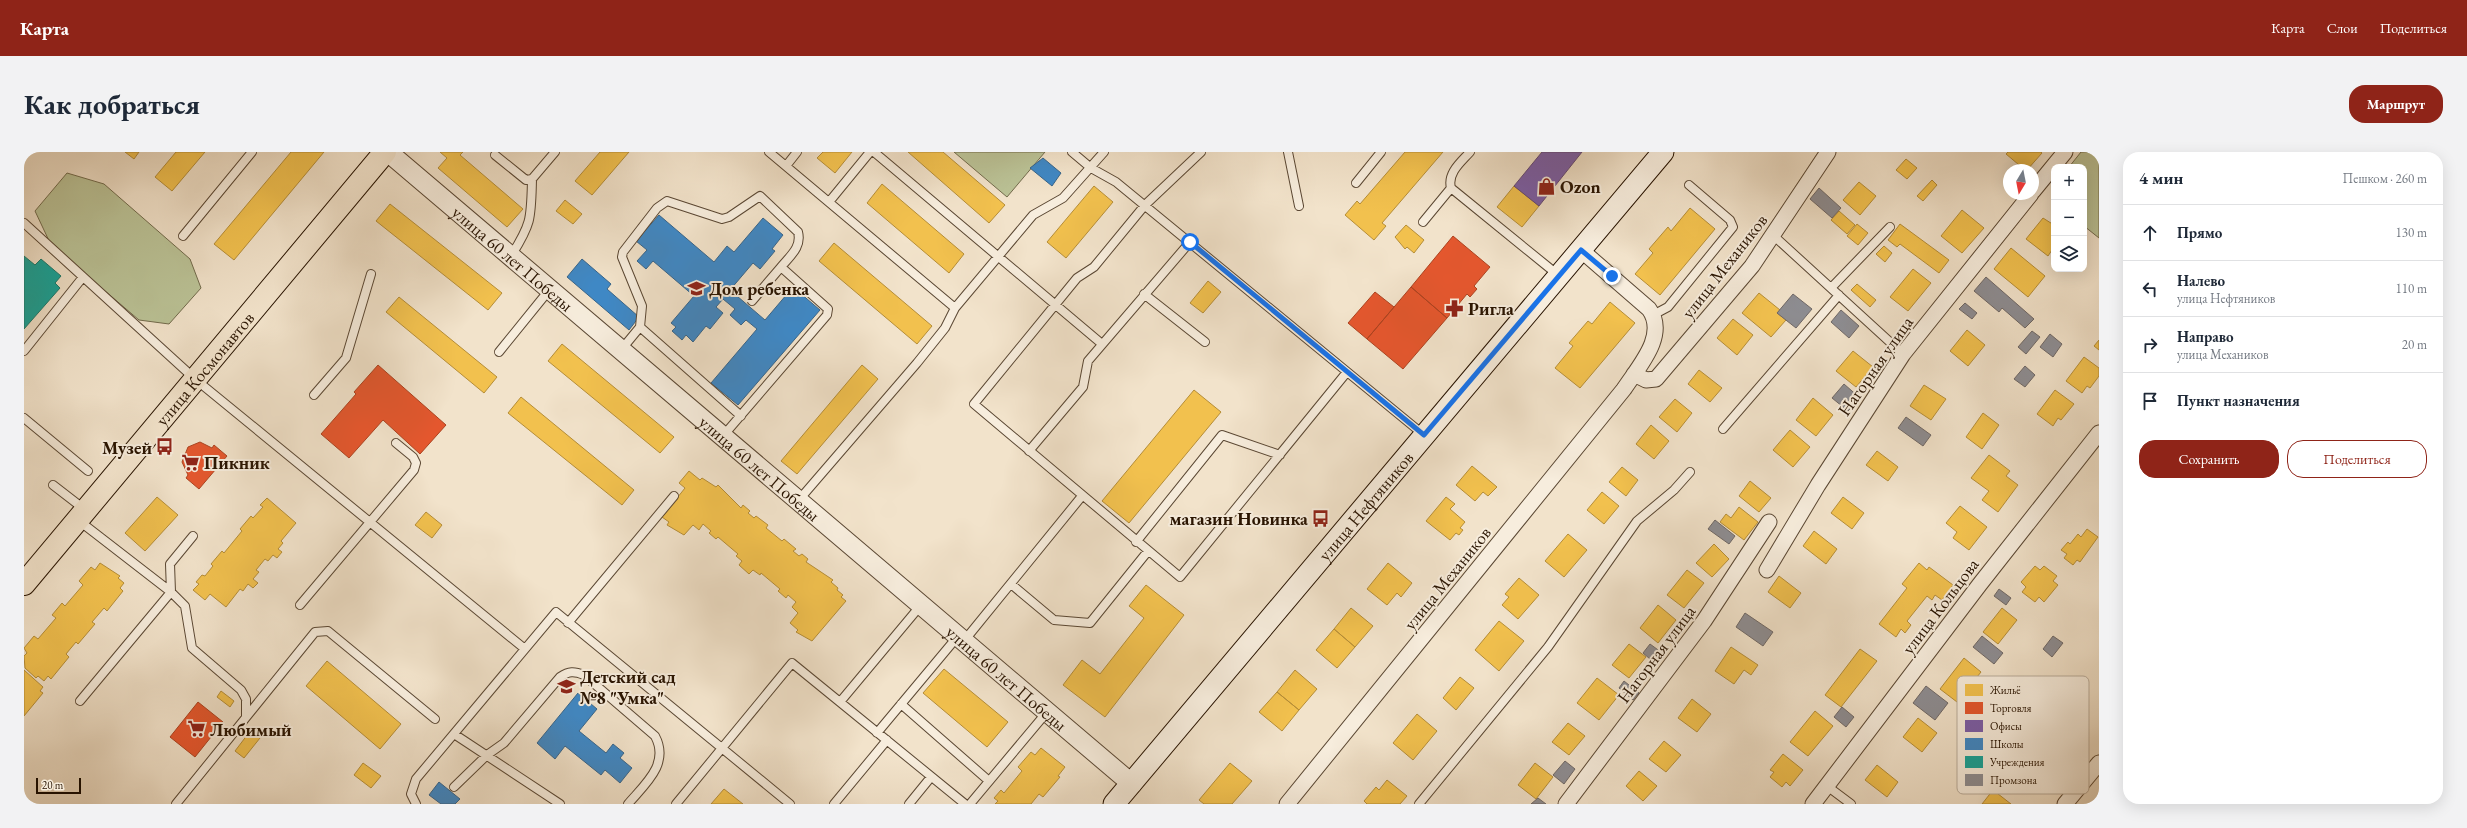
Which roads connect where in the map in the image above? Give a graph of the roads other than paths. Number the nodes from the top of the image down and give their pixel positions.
1 (252, 152) edge
2 (385, 152) edge
3 (388, 152) edge
4 (555, 152) edge
5 (769, 152) edge
6 (797, 152) edge
7 (870, 152) edge
8 (874, 152) edge
9 (1072, 152) edge
10 (1104, 152) edge
11 (1201, 152) edge
12 (1288, 152) edge
13 (1381, 152) edge
14 (1470, 152) edge
15 (1828, 152) edge
16 (2064, 152) edge
17 (1657, 154) edge
18 (496, 156) dead end
19 (786, 166) junction
20 (1091, 168) junction
21 (532, 179) junction
22 (1356, 183) dead end
23 (2039, 183) edge
24 (1689, 185) dead end
25 (1451, 188) junction
26 (2026, 200) edge
27 (828, 202) junction
28 (1144, 205) junction
29 (1299, 206) dead end
30 (1423, 222) dead end
31 (24, 223) edge
32 (1890, 227) dead end
33 (183, 236) dead end
34 (1774, 236) junction
35 (1190, 242) junction
36 (1581, 250) junction
37 (511, 256) junction
38 (999, 257) junction
39 (781, 267) junction
40 (371, 274) dead end
41 (1559, 275) junction
42 (83, 277) junction
43 (1831, 288) junction
44 (550, 289) junction
45 (1144, 294) junction
46 (1838, 295) junction
47 (752, 301) dead end
48 (1055, 304) junction
49 (955, 308) junction
50 (1654, 315) junction
51 (640, 327) junction
52 (1205, 342) dead end
53 (1102, 344) junction
54 (621, 350) junction
55 (24, 351) edge
56 (499, 352) dead end
57 (1903, 354) junction
58 (1347, 372) junction
59 (1634, 374) junction
60 (195, 379) junction
61 (314, 395) dead end
62 (741, 416) junction
63 (24, 418) edge
64 (1723, 430) dead end
65 (2099, 433) edge
66 (1424, 435) junction
67 (723, 436) junction
68 (396, 443) dead end
69 (1029, 451) junction
70 (1280, 455) junction
71 (88, 471) dead end
72 (1690, 472) dead end
73 (53, 485) dead end
74 (674, 496) dead end
75 (1082, 496) junction
76 (798, 501) junction
77 (81, 515) junction
78 (370, 522) junction
79 (1769, 522) dead end
80 (193, 536) dead end
81 (1136, 542) junction
82 (1148, 551) junction
83 (1767, 570) dead end
84 (24, 584) edge
85 (1011, 584) junction
86 (171, 592) junction
87 (300, 605) dead end
88 (921, 605) junction
89 (568, 623) junction
90 (961, 639) junction
91 (525, 649) junction
92 (80, 701) dead end
93 (840, 702) junction
94 (902, 704) junction
95 (1047, 712) junction
96 (246, 718) junction
97 (435, 719) dead end
98 (877, 733) junction
99 (454, 734) junction
100 (887, 740) junction
101 (722, 748) junction
102 (487, 755) junction
103 (2099, 763) edge
104 (2089, 775) edge
105 (931, 777) junction
106 (989, 780) junction
107 (1132, 784) junction
108 (1827, 786) junction
109 (454, 787) dead end
110 (2073, 794) edge
111 (176, 804) edge
112 (416, 804) edge
113 (560, 804) edge
114 (628, 804) edge
115 (676, 804) edge
116 (790, 804) edge
117 (834, 804) edge
118 (909, 804) edge
119 (964, 804) edge
120 (970, 804) edge
121 (1114, 804) edge
122 (1287, 804) edge
123 (1419, 804) edge
124 (1566, 804) edge
125 (1813, 804) edge
126 (1851, 804) edge
127 (2065, 804) edge

1 - 33 lane
2 - 60 main road, улица Космонавтов
3 - 37 street, улица 60 лет Победы
4 - 21 lane
5 - 19 lane
6 - 19 lane
7 - 27 lane
8 - 38 lane
9 - 20 lane
10 - 20 lane
11 - 28 lane
12 - 29 lane
13 - 22 lane
14 - 25 lane
15 - 34 street, улица Механиков
16 - 23 street
17 - 36 main road, улица Нефтяников
18 - 21 lane
19 - 27 lane
20 - 28 lane
20 - 38 lane
21 - 37 lane
24 - 50 lane
25 - 30 lane
25 - 41 lane
26 - 57 street, Нагорная улица
27 - 49 lane
28 - 35 lane
28 - 48 lane
31 - 42 lane
32 - 43 lane
34 - 43 lane
34 - 59 street, улица Механиков
35 - 45 lane
35 - 58 lane
36 - 41 main road, улица Нефтяников
36 - 50 street, улица Механиков
37 - 44 street, улица 60 лет Победы
38 - 48 lane
38 - 49 lane
39 - 47 lane
39 - 51 lane
39 - 62 lane
40 - 61 lane
41 - 66 main road, улица Нефтяников
42 - 55 lane
42 - 60 lane
43 - 46 lane
44 - 54 street, улица 60 лет Победы
44 - 56 lane
45 - 52 lane
45 - 53 lane
46 - 57 lane
46 - 64 lane
48 - 53 lane
48 - 69 lane
49 - 76 lane
50 - 59 street, улица Механиков
51 - 54 lane
51 - 62 lane
53 - 69 lane
54 - 67 street, улица 60 лет Победы
57 - 83 street, Нагорная улица
58 - 66 lane
58 - 70 lane
59 - 122 street, улица Механиков
60 - 77 main road, улица Космонавтов
60 - 78 lane
62 - 67 lane
63 - 71 lane
65 - 108 street, улица Кольцова
66 - 107 main road, улица Нефтяников
67 - 76 street, улица 60 лет Победы
68 - 78 lane
69 - 75 lane
70 - 81 lane
70 - 82 lane
72 - 123 lane
73 - 77 lane
74 - 89 lane
75 - 81 lane
75 - 85 lane
76 - 88 street, улица 60 лет Победы
77 - 84 main road, улица Космонавтов
77 - 86 lane
78 - 87 lane
78 - 91 lane
79 - 124 street, Нагорная улица
80 - 86 lane
81 - 82 lane
82 - 85 lane
85 - 90 lane
86 - 92 lane
86 - 96 lane
88 - 90 street, улица 60 лет Победы
88 - 93 lane
89 - 91 lane
89 - 101 lane
90 - 94 lane
90 - 95 street, улица 60 лет Победы
91 - 99 lane
93 - 98 lane
93 - 101 lane
94 - 98 lane
94 - 106 lane
95 - 106 lane
95 - 107 street, улица 60 лет Победы
96 - 97 lane
96 - 111 lane
98 - 100 lane
99 - 102 lane
99 - 112 lane
100 - 105 lane
100 - 117 lane
101 - 115 lane
101 - 116 lane
102 - 109 lane
102 - 113 lane
102 - 114 lane
103 - 104 street
105 - 118 lane
105 - 119 lane
106 - 120 lane
107 - 121 main road, улица Нефтяников
108 - 125 street, улица Кольцова
108 - 126 lane
110 - 127 street

